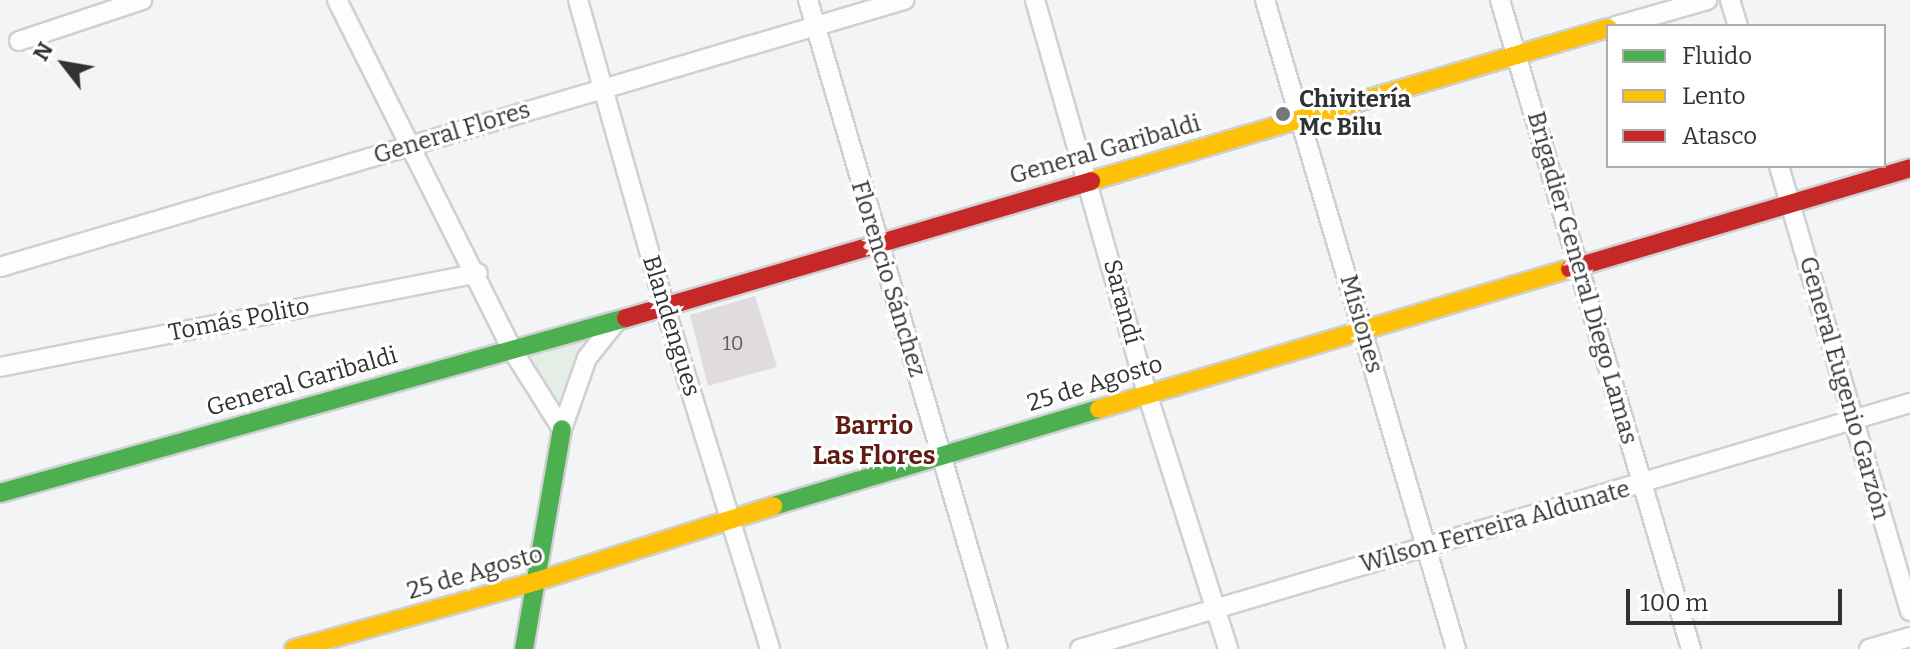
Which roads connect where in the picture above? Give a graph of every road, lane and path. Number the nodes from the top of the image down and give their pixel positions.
1 (142, 0) edge
2 (337, 0) edge
3 (578, 0) edge
4 (808, 0) edge
5 (904, 0) edge
6 (1035, 0) edge
7 (1265, 0) edge
8 (1500, 0) edge
9 (1707, 0) edge
10 (1730, 0) edge
11 (1623, 24) edge
12 (1737, 24) edge
13 (815, 25) junction
14 (1606, 29) edge
15 (19, 41) dead end
16 (1516, 55) junction
17 (602, 87) junction
18 (1300, 118) junction
19 (411, 145) junction
20 (1780, 168) edge
21 (1910, 168) edge
22 (1088, 180) junction
23 (1790, 203) junction
24 (875, 240) junction
25 (1578, 266) junction
26 (0, 267) edge
27 (478, 273) junction
28 (664, 304) junction
29 (617, 321) junction
30 (1362, 331) junction
31 (511, 348) junction
32 (0, 367) edge
33 (1147, 393) junction
34 (1910, 403) edge
35 (1854, 420) junction
36 (562, 429) junction
37 (941, 456) junction
38 (1643, 484) junction
39 (0, 493) edge
40 (729, 519) junction
41 (1426, 547) junction
42 (534, 582) junction
43 (1216, 608) junction
44 (1910, 611) edge
45 (1910, 637) edge
46 (294, 649) edge
47 (524, 649) edge
48 (770, 649) edge
49 (998, 649) edge
50 (1080, 649) edge
51 (1228, 649) edge
52 (1456, 649) edge
53 (1691, 649) edge
54 (1869, 649) edge

1 - 15 street
2 - 19 street
3 - 17 street, Blandengues
4 - 13 street, Florencio Sánchez
5 - 13 street, General Flores
6 - 22 street, Sarandí
7 - 18 street, Misiones
8 - 16 street, Brigadier General Diego Lamas
9 - 11 street
10 - 12 street
13 - 17 street, General Flores
13 - 24 street, Florencio Sánchez
14 - 16 street, General Garibaldi
16 - 18 street, General Garibaldi
16 - 25 street, Brigadier General Diego Lamas
17 - 19 street, General Flores
17 - 28 street, Blandengues
18 - 22 street, General Garibaldi
18 - 30 street, Misiones
19 - 26 street, General Flores
19 - 27 street
20 - 23 street, General Eugenio Garzón
21 - 23 street, 25 de Agosto
22 - 24 street, General Garibaldi
22 - 33 street, Sarandí
23 - 25 street, 25 de Agosto
23 - 35 street, General Eugenio Garzón
24 - 28 street, General Garibaldi
24 - 37 street, Florencio Sánchez
25 - 30 street, 25 de Agosto
25 - 38 street, Brigadier General Diego Lamas
27 - 31 street
27 - 32 street, Tomás Polito
28 - 29 street, General Garibaldi
28 - 40 street, Blandengues
29 - 31 street, General Garibaldi
29 - 36 street
30 - 33 street, 25 de Agosto
30 - 41 street, Misiones
31 - 36 street
31 - 39 street, General Garibaldi
33 - 37 street, 25 de Agosto
33 - 43 street, Sarandí
34 - 35 street, Wilson Ferreira Aldunate
35 - 38 street, Wilson Ferreira Aldunate
35 - 44 street, General Eugenio Garzón
36 - 42 street
37 - 40 street, 25 de Agosto
37 - 49 street, Florencio Sánchez
38 - 41 street, Wilson Ferreira Aldunate
38 - 53 street, Brigadier General Diego Lamas
40 - 42 street, 25 de Agosto
40 - 48 street, Blandengues
41 - 43 street, Wilson Ferreira Aldunate
41 - 52 street, Misiones
42 - 46 street, 25 de Agosto
42 - 47 street
43 - 50 street, Wilson Ferreira Aldunate
43 - 51 street, Sarandí
45 - 54 street

